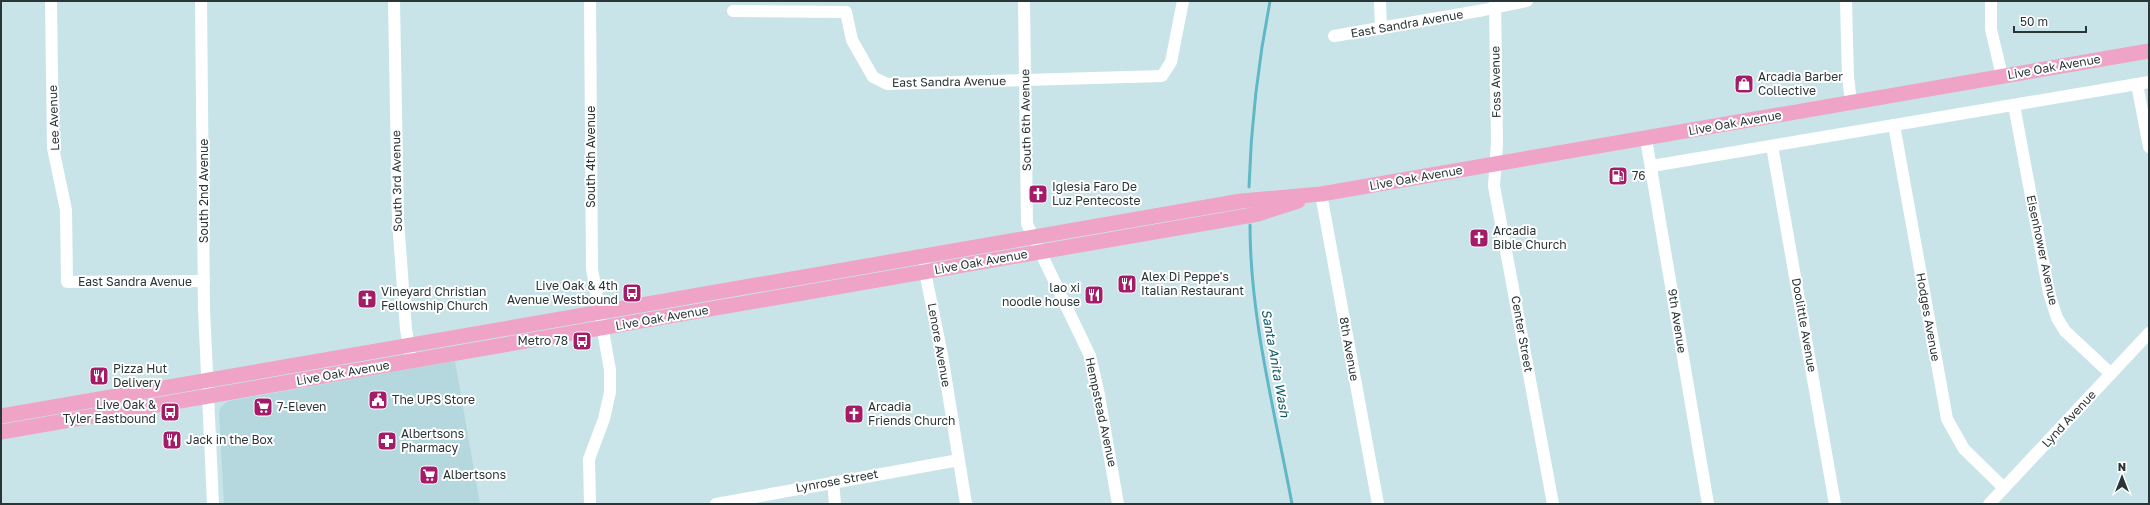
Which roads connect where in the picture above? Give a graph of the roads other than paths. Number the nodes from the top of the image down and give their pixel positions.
1 (51, 1) edge
2 (201, 1) edge
3 (394, 1) edge
4 (590, 1) edge
5 (1024, 1) edge
6 (1183, 1) edge
7 (1380, 1) edge
8 (1527, 1) edge
9 (1846, 1) edge
10 (1991, 1) edge
11 (1495, 4) edge
12 (847, 7) edge
13 (733, 12) dead end
14 (1381, 29) junction
15 (1334, 36) dead end
16 (2149, 51) edge
17 (2002, 76) junction
18 (1026, 80) junction
19 (2143, 83) edge
20 (1851, 102) junction
21 (2014, 105) junction
22 (1894, 125) junction
23 (1646, 139) junction
24 (1772, 146) junction
25 (2149, 147) edge
26 (1495, 164) junction
27 (1652, 166) junction
28 (1321, 194) junction
29 (1033, 237) junction
30 (1040, 252) junction
31 (924, 256) junction
32 (925, 272) junction
33 (67, 282) joint
34 (204, 282) junction
35 (601, 313) junction
36 (603, 328) junction
37 (2149, 332) edge
38 (408, 345) junction
39 (411, 360) junction
40 (2111, 374) junction
41 (207, 380) junction
42 (208, 396) junction
43 (1, 416) edge
44 (1, 432) edge
45 (959, 460) junction
46 (832, 482) junction
47 (2004, 488) junction
48 (213, 504) edge
49 (590, 504) edge
50 (716, 504) edge
51 (835, 504) edge
52 (966, 504) edge
53 (1118, 504) edge
54 (1378, 504) edge
55 (1553, 504) edge
56 (1708, 504) edge
57 (1834, 504) edge
58 (1989, 504) edge

1 - 33 street, Lee Avenue
2 - 34 street, South 2nd Avenue
3 - 38 street, South 3rd Avenue
4 - 35 street, South 4th Avenue
5 - 18 street, South 6th Avenue
6 - 18 street, East Sandra Avenue
7 - 14 street
8 - 11 street, East Sandra Avenue
9 - 20 street
10 - 17 street
11 - 14 street, East Sandra Avenue
11 - 26 street, Foss Avenue
12 - 13 street, East Sandra Avenue
12 - 18 street, East Sandra Avenue
14 - 15 street, East Sandra Avenue
16 - 17 main road, Live Oak Avenue
17 - 20 main road, Live Oak Avenue
18 - 29 street, South 6th Avenue
19 - 21 street
19 - 25 street
20 - 23 main road, Live Oak Avenue
21 - 22 street
21 - 40 street, Eisenhower Avenue
22 - 24 street
22 - 47 street, Hodges Avenue
23 - 26 main road, Live Oak Avenue
23 - 27 street, 9th Avenue
24 - 27 street
24 - 57 street, Doolittle Avenue
26 - 28 main road, Live Oak Avenue
26 - 55 street, Center Street
27 - 56 street, 9th Avenue
28 - 29 main road, Live Oak Avenue
28 - 30 main road, Live Oak Avenue
28 - 54 street, 8th Avenue
29 - 30 street, Hempstead Avenue
29 - 31 main road, Live Oak Avenue
30 - 32 main road, Live Oak Avenue
30 - 53 street, Hempstead Avenue
31 - 32 street, Lenore Avenue
31 - 35 main road, Live Oak Avenue
32 - 36 main road, Live Oak Avenue
32 - 45 street, Lenore Avenue
33 - 34 street, East Sandra Avenue
34 - 41 street, South 2nd Avenue
35 - 36 street, South 4th Avenue
35 - 38 main road, Live Oak Avenue
36 - 39 main road, Live Oak Avenue
36 - 49 street, South 4th Avenue
37 - 40 street, Lynd Avenue
38 - 39 street, South 3rd Avenue
38 - 41 main road, Live Oak Avenue
39 - 42 main road, Live Oak Avenue
40 - 47 street, Lynd Avenue
41 - 42 street, South 2nd Avenue
41 - 43 main road, Live Oak Avenue
42 - 44 main road, Live Oak Avenue
42 - 48 street, South 2nd Avenue
45 - 46 street, Lynrose Street
45 - 52 street, Lenore Avenue
46 - 50 street, Lynrose Street
46 - 51 street
47 - 58 street, Lynd Avenue

